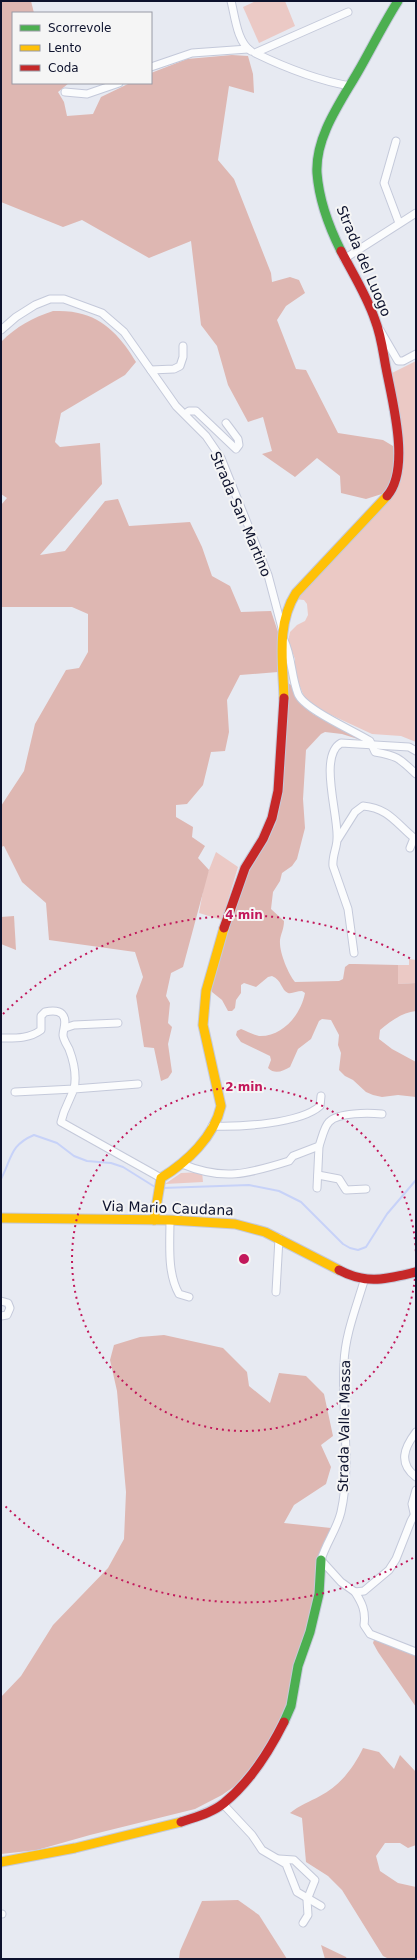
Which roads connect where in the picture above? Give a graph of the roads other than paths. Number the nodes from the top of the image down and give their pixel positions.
1 (231, 1) edge
2 (398, 1) edge
3 (348, 12) dead end
4 (248, 49) junction
5 (255, 53) junction
6 (152, 67) edge
7 (116, 84) edge
8 (350, 86) junction
9 (64, 92) dead end
10 (396, 141) dead end
11 (416, 212) edge
12 (399, 223) junction
13 (344, 259) junction
14 (376, 322) junction
15 (1, 330) edge
16 (183, 346) dead end
17 (416, 354) edge
18 (151, 370) junction
19 (185, 414) junction
20 (226, 423) dead end
21 (282, 632) junction
22 (372, 745) junction
23 (416, 751) edge
24 (416, 774) edge
25 (338, 839) junction
26 (410, 848) dead end
27 (354, 952) dead end
28 (118, 1023) dead end
29 (65, 1028) junction
30 (1, 1038) edge
31 (138, 1084) dead end
32 (74, 1089) junction
33 (15, 1092) dead end
34 (321, 1096) dead end
35 (382, 1114) dead end
36 (212, 1126) junction
37 (320, 1146) junction
38 (182, 1164) junction
39 (318, 1175) junction
40 (159, 1185) junction
41 (317, 1188) dead end
42 (366, 1189) dead end
43 (1, 1218) edge
44 (154, 1220) junction
45 (170, 1220) junction
46 (279, 1238) junction
47 (416, 1272) edge
48 (364, 1281) junction
49 (276, 1292) dead end
50 (189, 1297) dead end
51 (1, 1301) edge
52 (1, 1316) edge
53 (416, 1432) edge
54 (416, 1477) edge
55 (416, 1490) edge
56 (415, 1512) edge
57 (321, 1560) junction
58 (355, 1592) junction
59 (416, 1652) edge
60 (223, 1804) junction
61 (278, 1859) junction
62 (1, 1862) edge
63 (308, 1898) junction
64 (321, 1906) dead end
65 (303, 1923) dead end

1 - 4 street
2 - 8 street, Strada del Luogo
3 - 5 street
4 - 5 street
4 - 6 street
5 - 8 street
7 - 9 street
8 - 13 street, Strada del Luogo
10 - 12 street
11 - 12 street
12 - 13 street
13 - 14 street, Strada del Luogo
14 - 17 street
14 - 21 street, Strada del Luogo
15 - 18 street, Strada San Martino
16 - 18 street
18 - 19 street, Strada San Martino
19 - 20 street
19 - 21 street, Strada San Martino
21 - 22 street, Strada San Martino
21 - 36 street, Strada del Luogo
22 - 23 street
22 - 24 street, Strada San Martino
22 - 25 street
25 - 26 street
25 - 27 street
28 - 29 street
29 - 30 street
29 - 32 street
31 - 32 street
32 - 33 street
32 - 40 street
34 - 36 street
35 - 37 street
36 - 38 street, Strada del Luogo
37 - 38 street
37 - 39 street
38 - 40 street, Strada del Luogo
39 - 41 street
39 - 42 street
40 - 44 street
43 - 44 street, Via Mario Caudana
44 - 45 street, Via Mario Caudana
45 - 46 street, Via Mario Caudana
45 - 50 street
46 - 48 street, Via Mario Caudana
46 - 49 street
47 - 48 street, Via Mario Caudana
48 - 57 street, Strada Valle Massa
51 - 52 street
53 - 54 street
55 - 56 street
56 - 58 street
57 - 58 street
57 - 60 street
58 - 59 street
60 - 61 street
60 - 62 street
61 - 63 street
61 - 63 street
63 - 64 street
63 - 65 street

